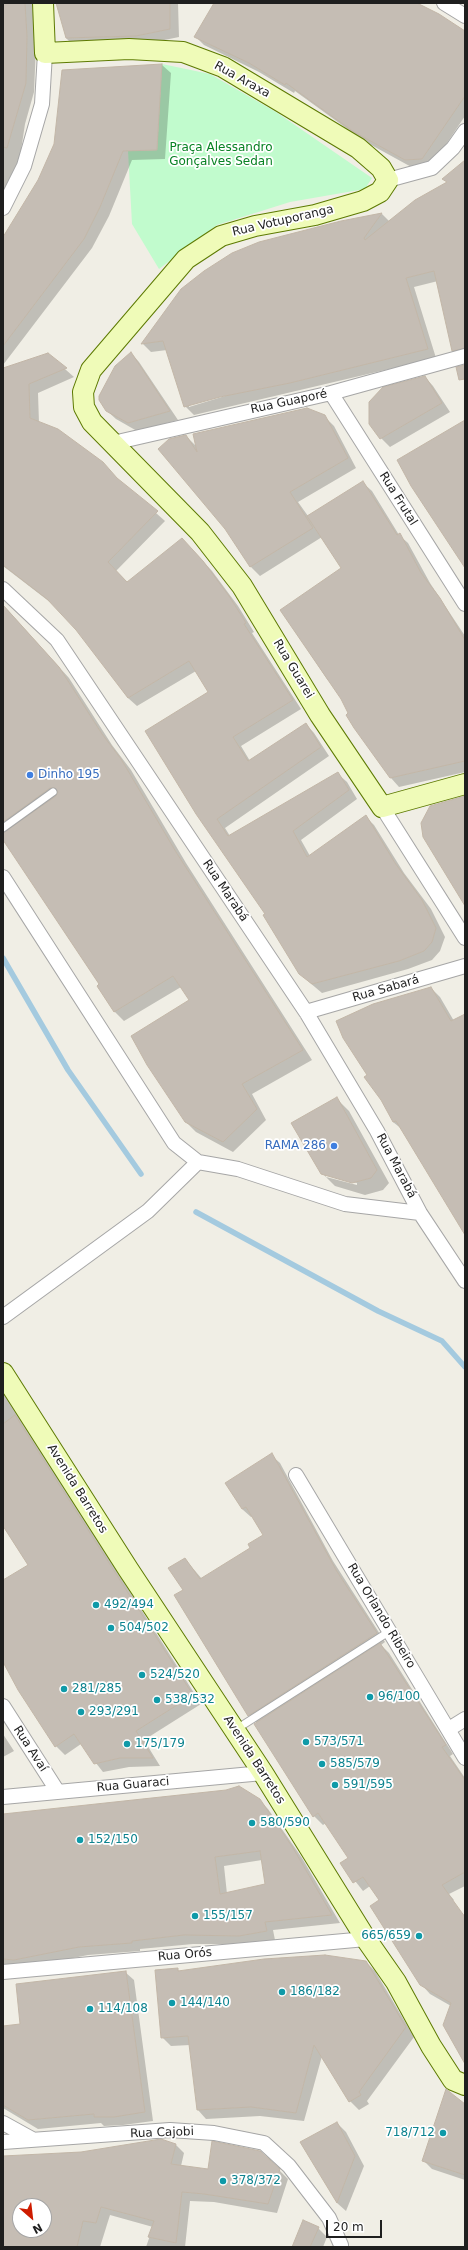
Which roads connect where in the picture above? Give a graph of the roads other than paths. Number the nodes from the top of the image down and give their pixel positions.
1 (43, 3) edge
2 (444, 3) edge
3 (465, 16) edge
4 (45, 53) junction
5 (465, 131) edge
6 (388, 180) junction
7 (3, 208) edge
8 (465, 356) edge
9 (331, 393) junction
10 (92, 422) joint
11 (112, 443) junction
12 (3, 589) edge
13 (465, 604) edge
14 (465, 784) edge
15 (53, 792) dead end
16 (382, 807) junction
17 (3, 828) edge
18 (3, 877) edge
19 (465, 938) edge
20 (465, 966) edge
21 (306, 1012) junction
22 (198, 1162) junction
23 (420, 1213) junction
24 (465, 1281) edge
25 (3, 1317) edge
26 (3, 1372) edge
27 (296, 1475) dead end
28 (390, 1631) junction
29 (3, 1706) edge
30 (465, 1719) edge
31 (449, 1729) junction
32 (235, 1730) junction
33 (465, 1758) edge
34 (263, 1773) junction
35 (58, 1792) junction
36 (3, 1797) edge
37 (366, 1938) junction
38 (3, 1972) edge
39 (465, 2085) edge
40 (3, 2123) edge
41 (32, 2139) junction
42 (3, 2142) edge
43 (341, 2245) dead end

1 - 4 street
2 - 3 street
4 - 6 street, Rua Araxa
4 - 7 street
5 - 6 street
6 - 10 street, Rua Votuporanga
8 - 9 street, Rua Guaporé
9 - 11 street, Rua Guaporé
9 - 13 street, Rua Frutal
10 - 11 street, Rua Guarei
11 - 16 street, Rua Guarei
12 - 21 street, Rua Marabá
14 - 16 street
15 - 17 lane
16 - 19 street, Rua Guarei
18 - 22 street, Rua Marabá
20 - 21 street, Rua Sabará
21 - 23 street, Rua Marabá
22 - 23 street, Rua Marabá
22 - 25 street
23 - 24 street, Rua Marabá
26 - 32 street, Avenida Barretos
27 - 28 street, Rua Orlando Ribeiro
28 - 31 street, Rua Orlando Ribeiro
28 - 32 lane
29 - 35 street, Rua Avaí
30 - 31 street
31 - 33 street, Rua Orlando Ribeiro
32 - 34 street, Avenida Barretos
34 - 35 street, Rua Guaraci
34 - 37 street, Avenida Barretos
35 - 36 street, Rua Guaraci
37 - 38 street, Rua Orós
37 - 39 street, Avenida Barretos
40 - 41 street
41 - 42 street, Rua Cajobi
41 - 43 street, Rua Cajobi

